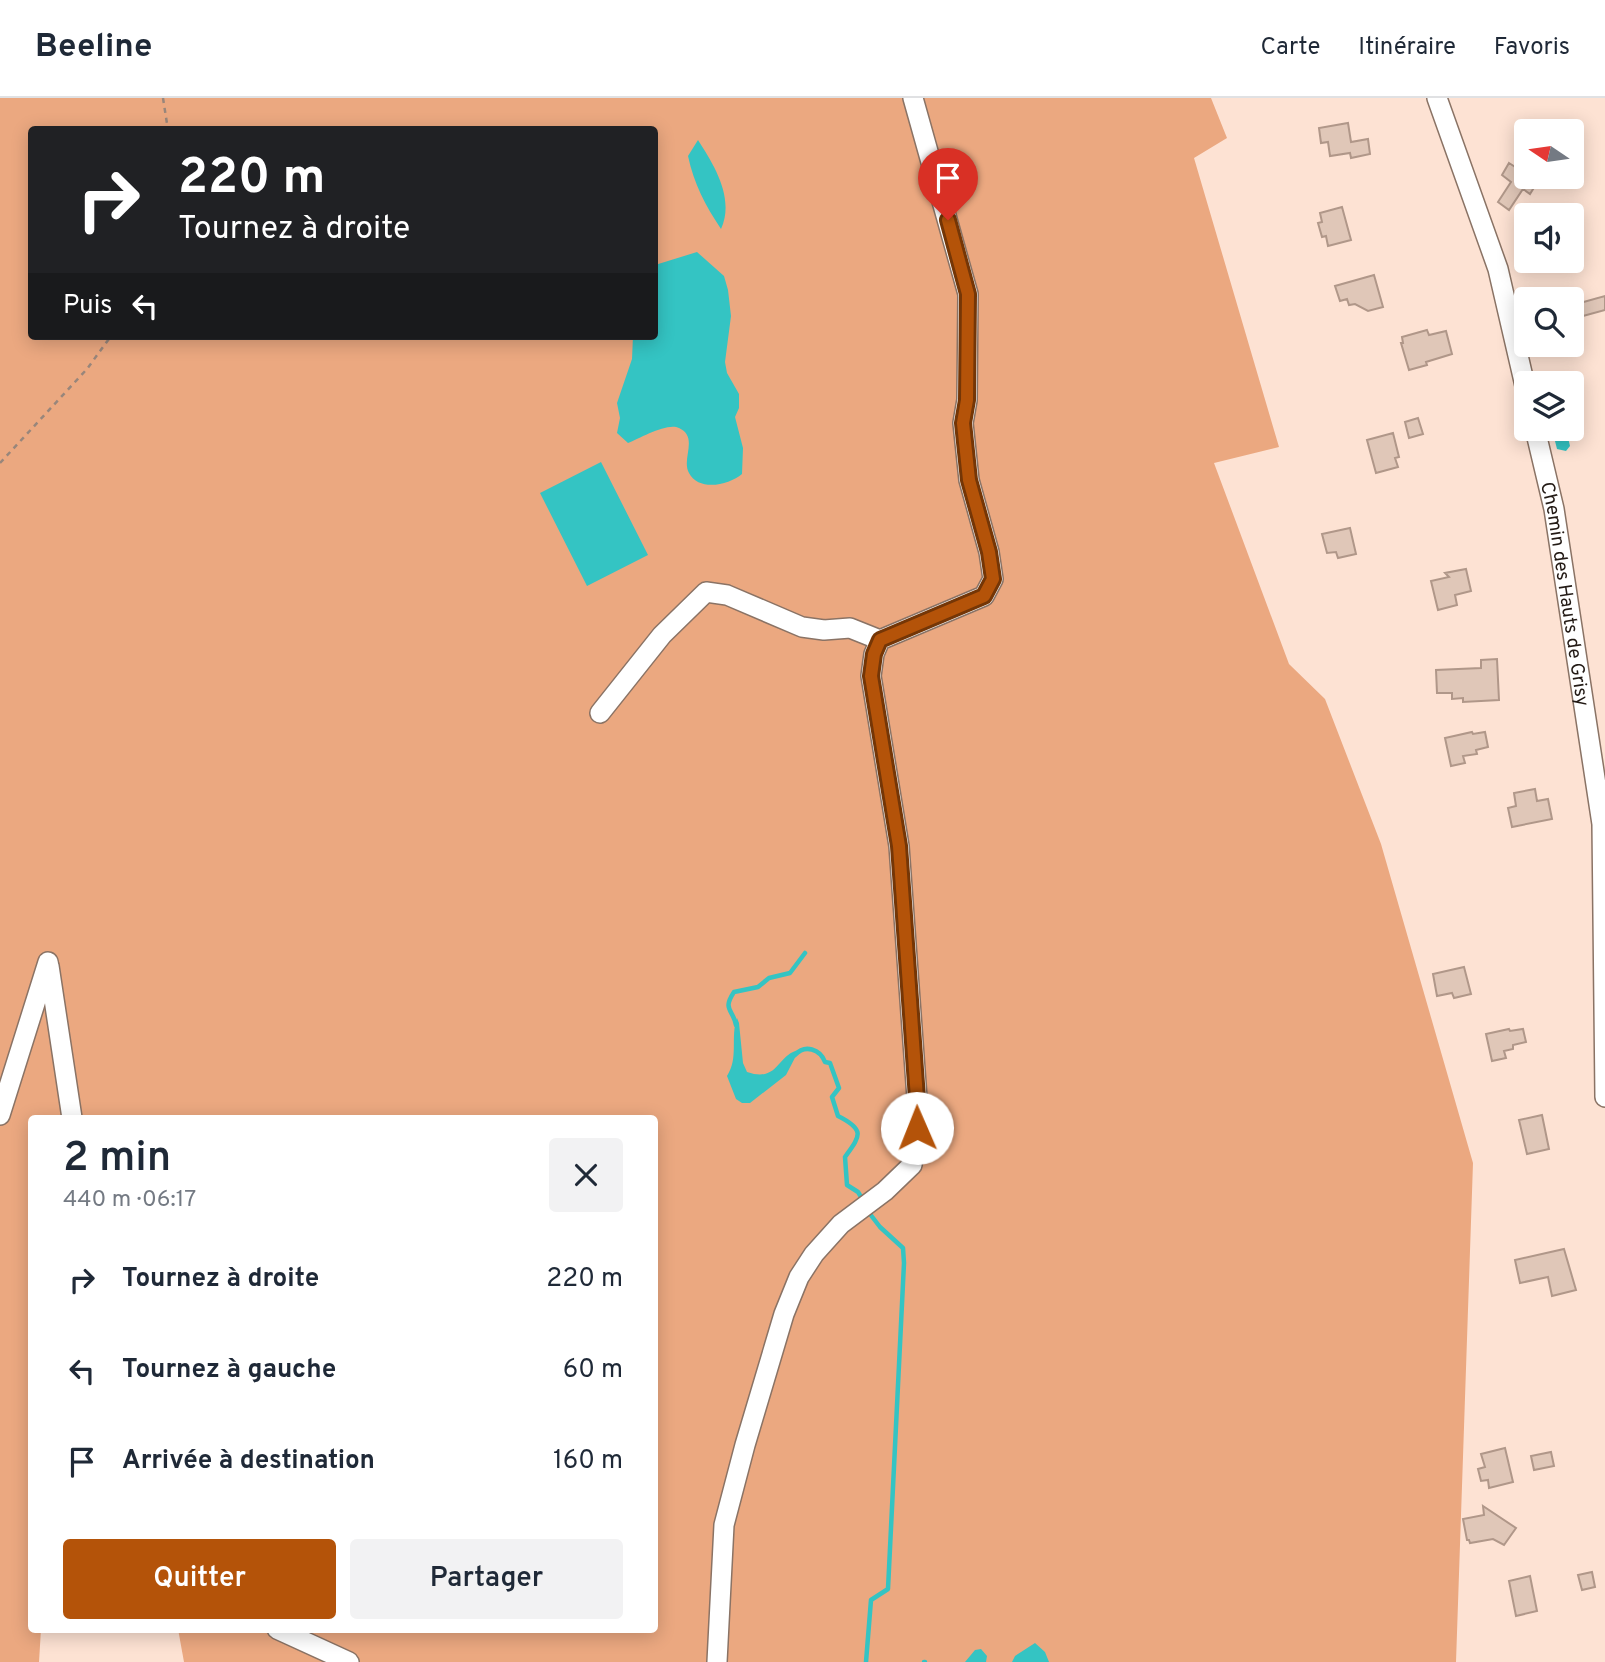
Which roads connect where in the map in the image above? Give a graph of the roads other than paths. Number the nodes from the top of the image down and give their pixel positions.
1 (914, 98) edge
2 (1437, 98) edge
3 (1522, 371) edge
4 (1538, 441) edge
5 (880, 640) junction
6 (600, 713) dead end
7 (1605, 1097) edge
8 (0, 1115) edge
9 (72, 1115) edge
10 (286, 1633) edge
11 (349, 1662) edge
12 (717, 1662) edge

1 - 5 street
2 - 3 street
4 - 7 street, Chemin des Hauts de Grisy
5 - 6 street
5 - 12 street
8 - 9 street
10 - 11 street

